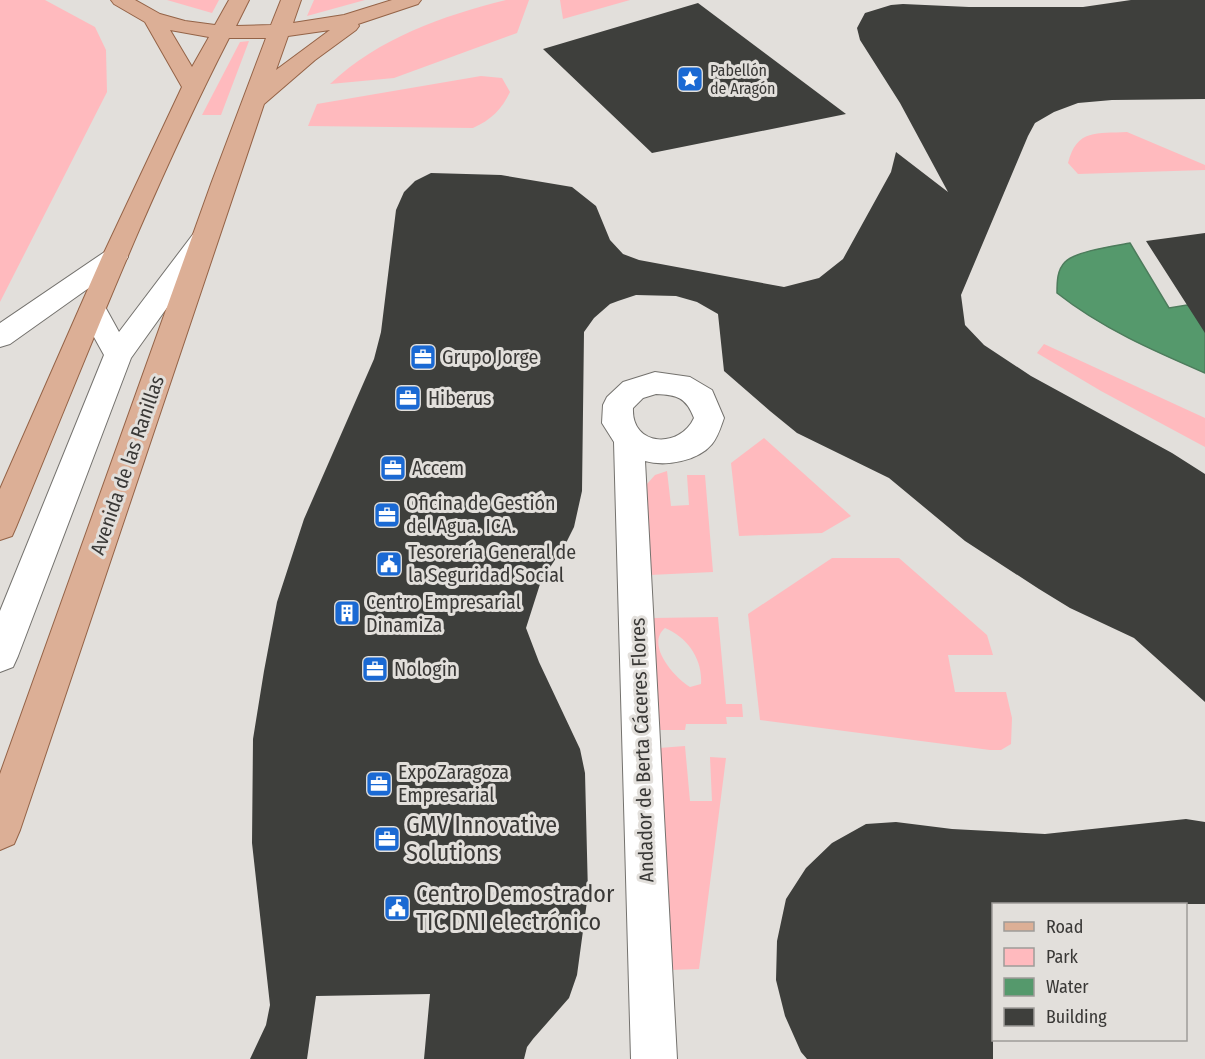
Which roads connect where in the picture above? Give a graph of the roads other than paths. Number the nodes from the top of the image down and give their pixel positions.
1 (239, 0) edge
2 (291, 0) edge
3 (411, 0) edge
4 (121, 2) edge
5 (152, 17) junction
6 (359, 19) junction
7 (224, 31) junction
8 (278, 32) junction
9 (193, 87) junction
10 (254, 100) junction
11 (206, 235) junction
12 (116, 257) junction
13 (93, 310) junction
14 (0, 337) edge
15 (118, 355) junction
16 (629, 441) dead end
17 (0, 527) edge
18 (0, 656) edge
19 (0, 830) edge
20 (654, 1059) edge

1 - 7 main road
2 - 8 main road, Avenida de las Ranillas
3 - 6 main road
4 - 5 main road
5 - 7 main road
5 - 9 main road
6 - 8 main road
6 - 10 main road
7 - 8 main road
7 - 9 main road
8 - 10 main road, Avenida de las Ranillas
9 - 12 main road
10 - 11 main road, Avenida de las Ranillas
11 - 15 lane
11 - 19 main road, Avenida de las Ranillas
12 - 13 main road
12 - 14 lane
13 - 15 lane
13 - 17 main road
15 - 18 lane
16 - 20 lane, Andador de Berta Cáceres Flores

